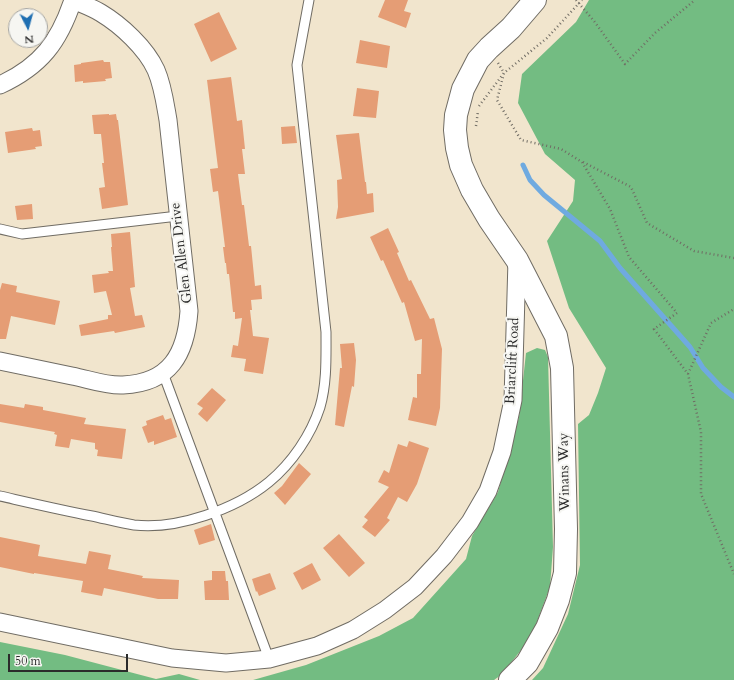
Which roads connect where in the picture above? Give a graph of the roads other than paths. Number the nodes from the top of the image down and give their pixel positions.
1 (73, 0) edge
2 (309, 0) edge
3 (535, 0) edge
4 (0, 85) edge
5 (178, 216) junction
6 (0, 229) edge
7 (517, 260) junction
8 (0, 361) edge
9 (163, 373) junction
10 (0, 496) edge
11 (215, 512) junction
12 (0, 622) edge
13 (269, 659) junction
14 (510, 680) edge

1 - 4 street
1 - 5 street, Glen Allen Drive
2 - 11 lane
3 - 7 street
5 - 6 lane
5 - 9 street, Glen Allen Drive
7 - 13 street, Briarclift Road
7 - 14 street, Winans Way
8 - 9 street, Glen Allen Drive
9 - 11 lane
10 - 11 lane
11 - 13 lane
12 - 13 street, Briarclift Road

